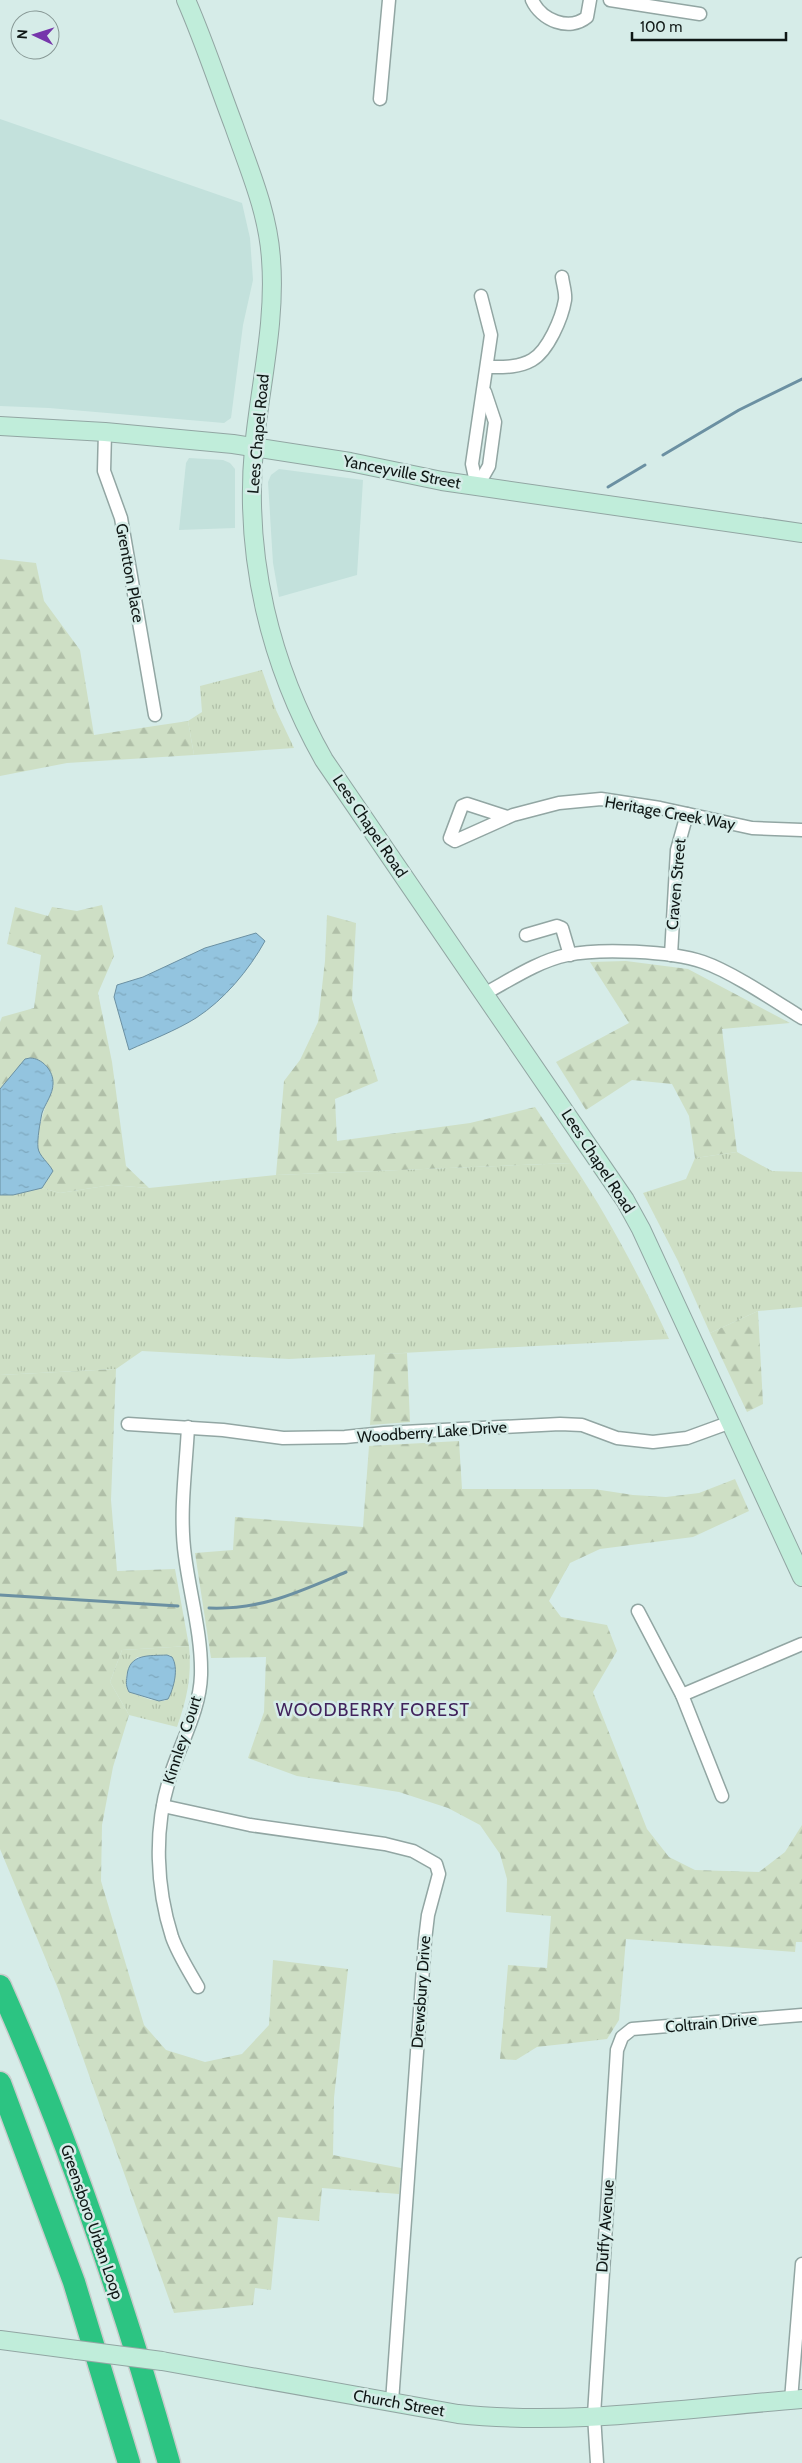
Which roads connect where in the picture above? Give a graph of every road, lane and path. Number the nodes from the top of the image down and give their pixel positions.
1 (186, 0) edge
2 (389, 0) edge
3 (532, 0) edge
4 (590, 0) edge
5 (610, 0) edge
6 (700, 14) dead end
7 (380, 99) dead end
8 (562, 278) dead end
9 (481, 296) dead end
10 (487, 366) junction
11 (484, 389) junction
12 (0, 426) edge
13 (105, 432) junction
14 (476, 436) junction
15 (492, 438) junction
16 (254, 448) junction
17 (477, 487) junction
18 (802, 533) edge
19 (155, 715) dead end
20 (687, 814) junction
21 (506, 817) junction
22 (802, 830) edge
23 (526, 935) dead end
24 (570, 955) junction
25 (671, 955) junction
26 (484, 994) junction
27 (800, 1013) edge
28 (731, 1422) junction
29 (128, 1424) dead end
30 (188, 1427) junction
31 (802, 1577) edge
32 (638, 1611) dead end
33 (802, 1644) edge
34 (682, 1695) junction
35 (722, 1796) dead end
36 (163, 1806) junction
37 (0, 1986) edge
38 (198, 1987) dead end
39 (802, 2015) edge
40 (622, 2037) joint
41 (0, 2083) edge
42 (802, 2264) edge
43 (0, 2340) edge
44 (796, 2399) edge
45 (392, 2402) junction
46 (594, 2415) junction
47 (129, 2463) edge
48 (169, 2463) edge
49 (598, 2463) edge

1 - 16 main road, Lees Chapel Road
2 - 7 street
3 - 4 street
5 - 6 street
8 - 10 street
9 - 10 street
10 - 11 street
11 - 14 street
11 - 15 street
12 - 13 main road, Yanceyville Street
13 - 16 main road, Yanceyville Street
13 - 19 street, Grentton Place
14 - 15 street
14 - 17 street
15 - 17 street
16 - 17 main road, Yanceyville Street
16 - 26 main road, Lees Chapel Road
17 - 18 main road, Yanceyville Street
20 - 21 street, Heritage Creek Way
20 - 22 street, Heritage Creek Way
20 - 25 street, Craven Street
21 - 21 street, Heritage Creek Way
23 - 24 street
24 - 25 street
24 - 26 street
25 - 27 street
26 - 28 main road, Lees Chapel Road
28 - 30 street, Woodberry Lake Drive
28 - 31 main road, Lees Chapel Road
29 - 30 street, Woodberry Lake Drive
30 - 36 street, Kinnley Court
32 - 34 street
33 - 34 street
34 - 35 street
36 - 38 street, Kinnley Court
36 - 45 street, Drewsbury Drive
37 - 48 highway, Greensboro Urban Loop
39 - 40 street, Coltrain Drive
40 - 46 street, Duffy Avenue
41 - 47 highway
42 - 44 street
43 - 45 main road, Church Street, bridge
44 - 46 main road, Church Street
45 - 46 main road, Church Street
46 - 49 street, Duffy Avenue

